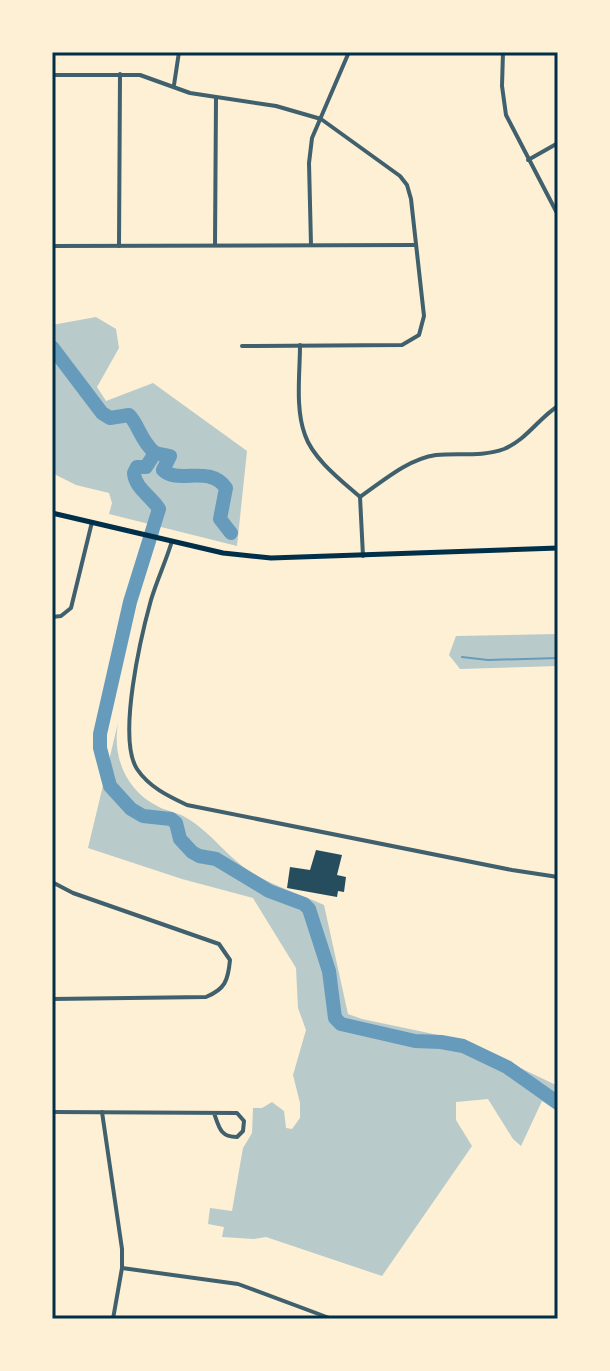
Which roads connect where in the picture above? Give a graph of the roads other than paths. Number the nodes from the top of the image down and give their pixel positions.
1 (179, 52) edge
2 (349, 52) edge
3 (503, 52) edge
4 (120, 74) junction
5 (52, 75) edge
6 (174, 86) junction
7 (216, 98) junction
8 (321, 119) junction
9 (558, 143) edge
10 (528, 160) junction
11 (558, 215) edge
12 (215, 245) junction
13 (311, 245) junction
14 (416, 245) junction
15 (52, 246) edge
16 (119, 246) junction
17 (300, 345) junction
18 (242, 346) dead end
19 (558, 406) edge
20 (360, 497) junction
21 (52, 513) edge
22 (92, 522) junction
23 (172, 541) junction
24 (558, 548) edge
25 (363, 556) junction
26 (52, 617) edge
27 (558, 877) edge
28 (52, 882) edge
29 (52, 999) edge
30 (52, 1112) edge
31 (102, 1112) junction
32 (214, 1113) junction
33 (122, 1268) junction
34 (113, 1319) edge
35 (332, 1319) edge

1 - 6 street
2 - 8 street
3 - 10 street
4 - 5 street
4 - 6 street
4 - 16 street
6 - 7 street
7 - 8 street
7 - 12 street
8 - 13 street
8 - 14 street
9 - 10 street
10 - 11 street
12 - 13 street
12 - 16 street
13 - 14 street
14 - 17 street
15 - 16 street
17 - 18 street
17 - 20 street
19 - 20 street
20 - 25 street
21 - 22 main road
22 - 23 main road
22 - 26 street
23 - 25 main road
23 - 27 street
24 - 25 main road
28 - 29 street
30 - 31 street
31 - 32 street
31 - 33 street
32 - 32 street
33 - 34 street
33 - 35 street

